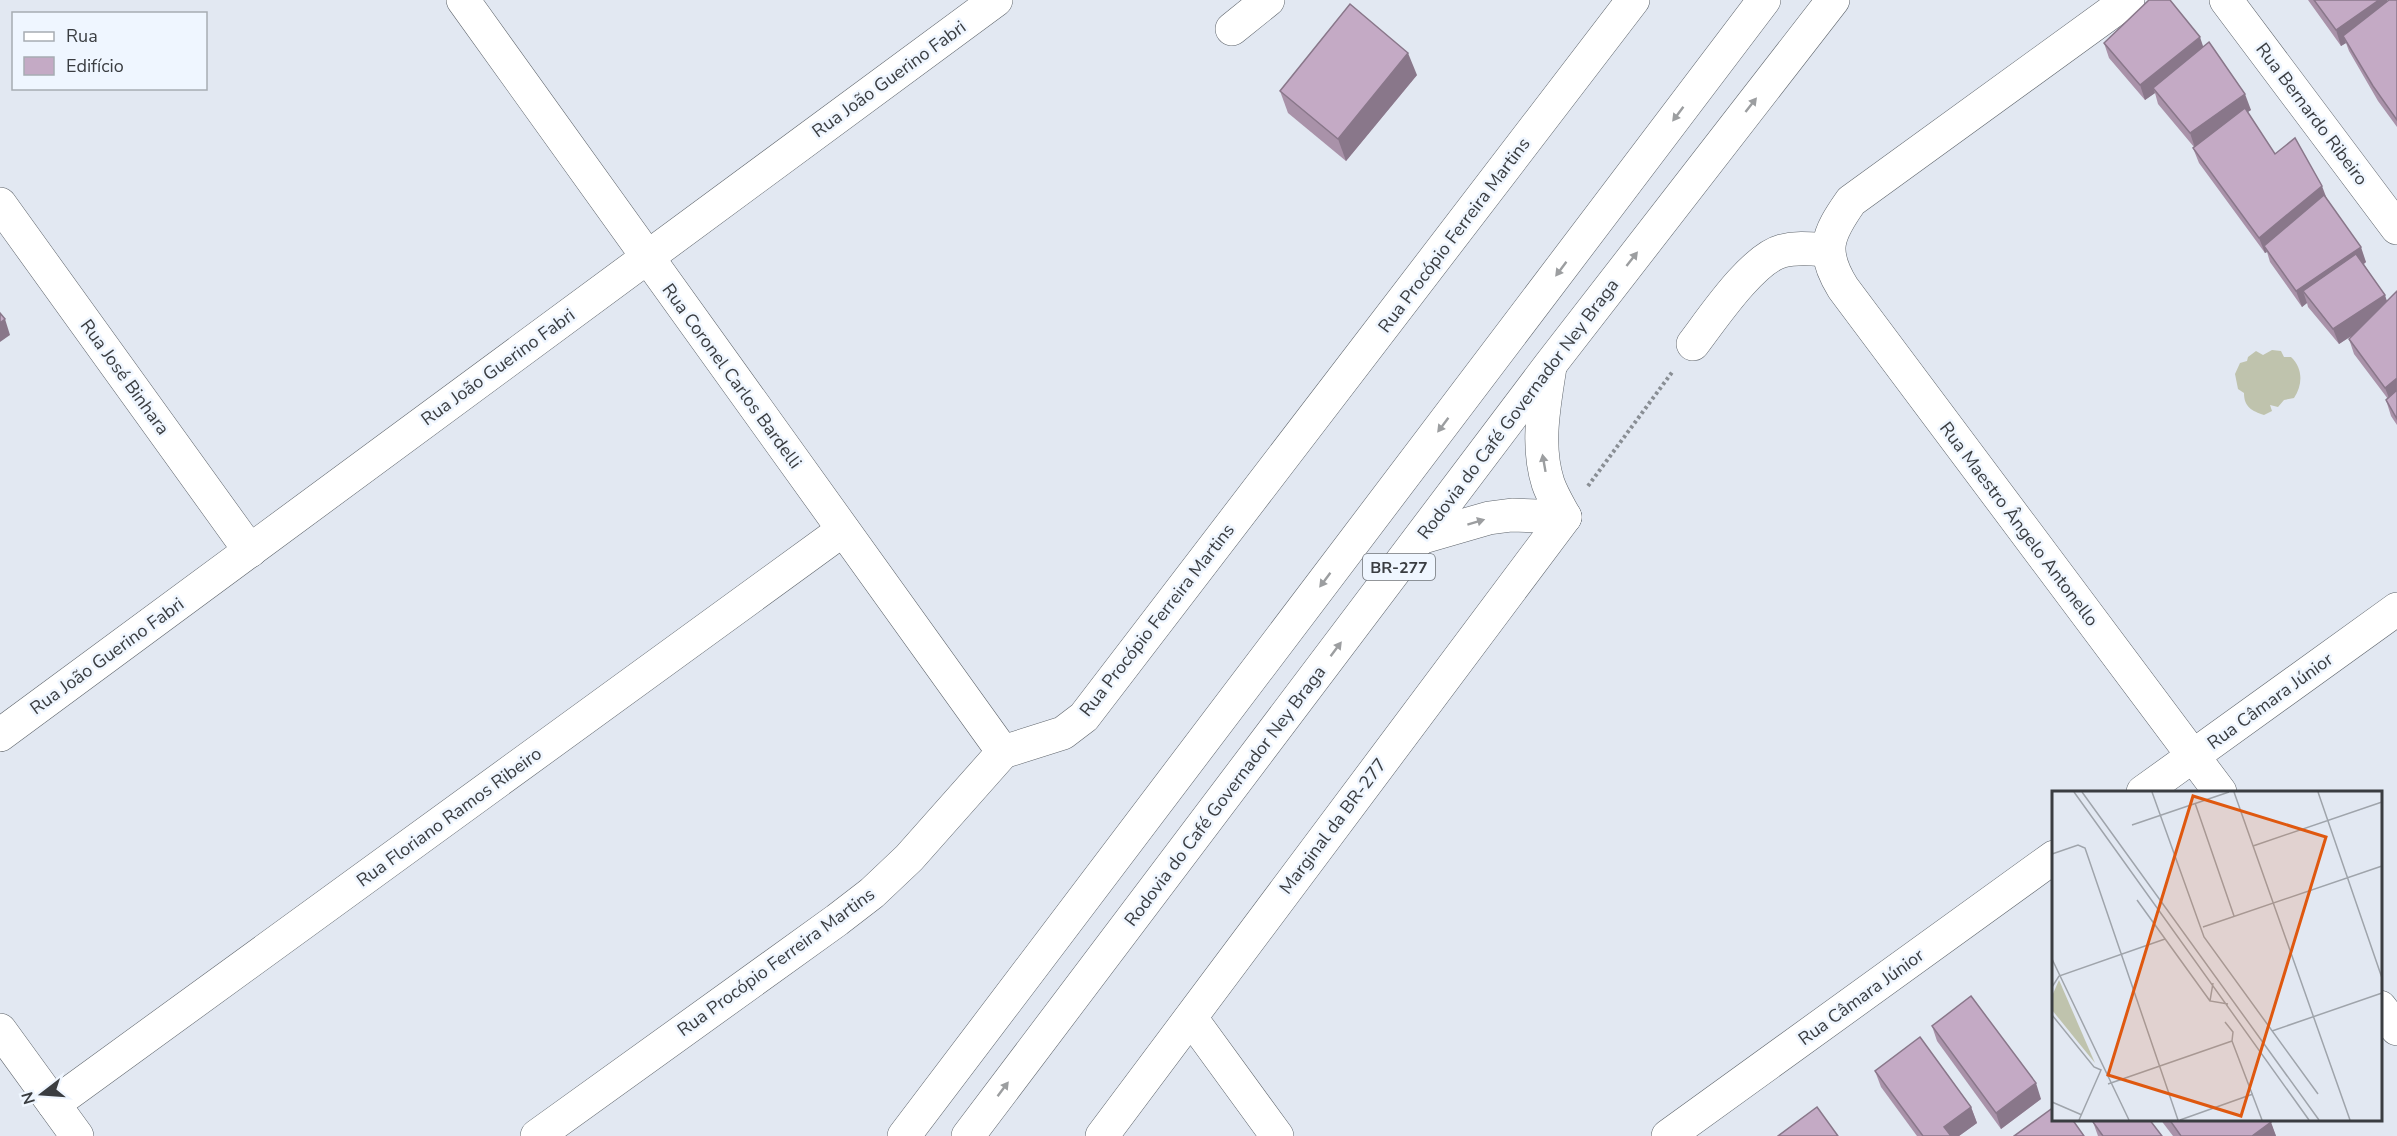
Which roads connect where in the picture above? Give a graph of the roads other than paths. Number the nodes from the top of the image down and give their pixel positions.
1 (462, 0) edge
2 (996, 0) edge
3 (1268, 0) edge
4 (1633, 0) edge
5 (1764, 0) edge
6 (1833, 0) edge
7 (2128, 0) edge
8 (2226, 0) edge
9 (1232, 29) dead end
10 (0, 204) edge
11 (2397, 228) edge
12 (1828, 250) junction
13 (647, 257) junction
14 (1693, 344) road end
15 (1550, 365) junction
16 (1565, 517) junction
17 (843, 530) junction
18 (1420, 538) junction
19 (249, 551) junction
20 (2397, 609) edge
21 (0, 735) edge
22 (1003, 752) junction
23 (2193, 756) junction
24 (2144, 791) edge
25 (2219, 791) edge
26 (2052, 858) edge
27 (2382, 1010) edge
28 (1191, 1018) junction
29 (2397, 1029) edge
30 (0, 1030) edge
31 (54, 1104) junction
32 (77, 1136) edge
33 (537, 1136) edge
34 (904, 1136) edge
35 (968, 1136) edge
36 (1102, 1136) edge
37 (1277, 1136) edge
38 (1668, 1136) edge

1 - 13 main road, Rua Coronel Carlos Bardelli
2 - 13 main road, Rua João Guerino Fabri
3 - 9 main road
4 - 22 main road, Rua Procópio Ferreira Martins
5 -> 34 main road, BR-277
15 -> 6 main road, Rodovia do Café Governador Ney Braga / BR-277
7 - 12 main road
8 - 11 main road, Rua Bernardo Ribeiro
10 - 19 main road, Rua José Binhara
12 - 14 main road
12 - 23 main road, Rua Maestro Ângelo Antonello
13 - 17 main road, Rua Coronel Carlos Bardelli
13 - 19 main road, Rua João Guerino Fabri
16 -> 15 main road
15 - 18 main road, Rodovia do Café Governador Ney Braga / BR-277
18 -> 16 main road
16 - 28 main road, Marginal da BR-277
17 - 22 main road, Rua Coronel Carlos Bardelli
17 - 31 main road, Rua Floriano Ramos Ribeiro
35 -> 18 main road, Rodovia do Café Governador Ney Braga / BR-277
19 - 21 main road, Rua João Guerino Fabri
20 - 23 main road, Rua Câmara Júnior
22 - 33 main road, Rua Procópio Ferreira Martins
23 - 24 main road, Rua Câmara Júnior
23 - 25 main road, Rua Maestro Ângelo Antonello
26 - 38 main road, Rua Câmara Júnior
27 - 29 main road
28 - 36 main road, Marginal da BR-277
28 - 37 main road
30 - 31 main road
31 - 32 main road

